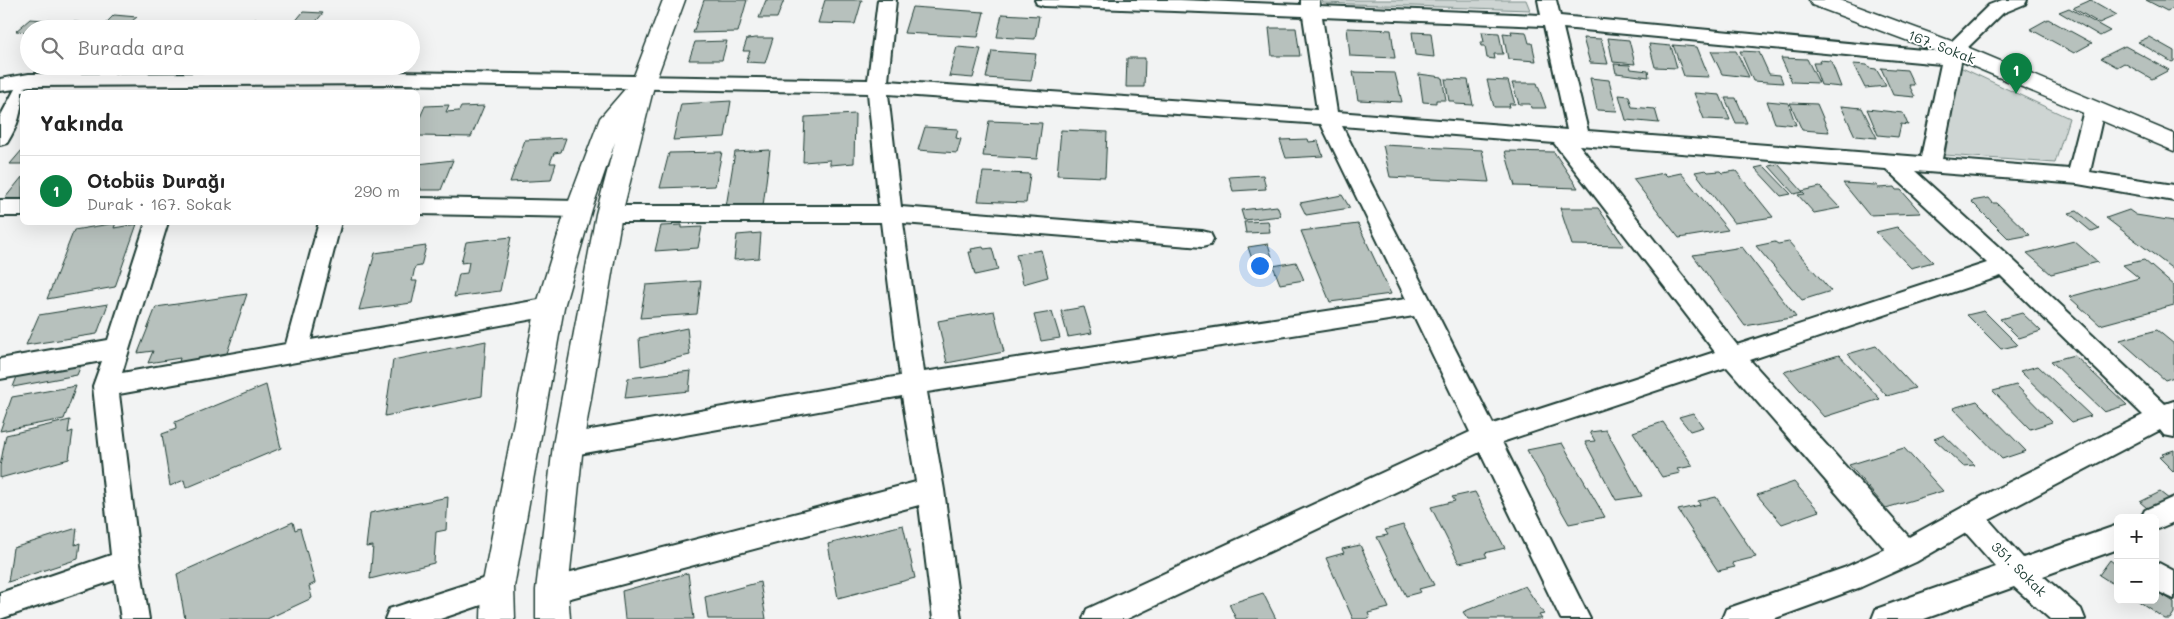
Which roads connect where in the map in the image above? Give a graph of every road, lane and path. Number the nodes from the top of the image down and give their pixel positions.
1 (674, 0) edge
2 (887, 0) edge
3 (1044, 0) edge
4 (1548, 0) edge
5 (1820, 0) edge
6 (2018, 0) edge
7 (1311, 5) edge
8 (1552, 20) junction
9 (1953, 55) junction
10 (644, 82) junction
11 (0, 85) edge
12 (394, 85) edge
13 (877, 87) junction
14 (25, 89) edge
15 (20, 99) edge
16 (2094, 110) junction
17 (1328, 118) junction
18 (1570, 137) junction
19 (0, 138) edge
20 (2174, 143) edge
21 (1892, 163) junction
22 (1930, 166) junction
23 (2078, 177) junction
24 (2174, 193) edge
25 (420, 206) edge
26 (0, 208) edge
27 (20, 208) edge
28 (580, 209) junction
29 (609, 214) junction
30 (890, 214) junction
31 (155, 225) edge
32 (329, 225) edge
33 (1202, 238) dead end
34 (2005, 266) junction
35 (1421, 306) junction
36 (550, 307) junction
37 (118, 348) junction
38 (296, 351) junction
39 (1732, 356) junction
40 (0, 369) edge
41 (914, 384) junction
42 (106, 386) junction
43 (2170, 418) edge
44 (1486, 437) junction
45 (568, 445) junction
46 (931, 490) junction
47 (2174, 509) edge
48 (2159, 516) edge
49 (1969, 517) junction
50 (2114, 543) edge
51 (1906, 553) junction
52 (126, 563) junction
53 (2018, 572) junction
54 (2159, 577) edge
55 (2174, 586) edge
56 (498, 587) junction
57 (552, 590) junction
58 (0, 606) edge
59 (135, 619) edge
60 (399, 619) edge
61 (498, 619) edge
62 (553, 619) edge
63 (947, 619) edge
64 (1097, 619) edge
65 (1576, 619) edge
66 (1736, 619) edge
67 (1886, 619) edge
68 (2071, 619) edge

1 - 10 street
2 - 13 street
3 - 7 street
4 - 8 street
5 - 9 street, 167. Sokak
6 - 9 street
7 - 8 street
7 - 17 street
8 - 9 street
8 - 18 street
9 - 16 street, 167. Sokak
9 - 22 street
10 - 12 street
10 - 13 street
10 - 28 street
10 - 29 street
11 - 14 street
12 - 14 street
13 - 17 street
13 - 30 street
15 - 19 street
16 - 20 street, 167. Sokak
16 - 23 street
17 - 18 street
17 - 35 street
18 - 21 street
18 - 39 street
21 - 22 street
21 - 34 street
22 - 23 street
23 - 24 street
25 - 28 street
26 - 27 street
28 - 36 street
29 - 30 street
29 - 45 street
30 - 33 street
30 - 41 street
31 - 37 street
32 - 38 street
34 - 39 street
34 - 43 street
35 - 41 street
35 - 44 street
36 - 38 street
36 - 56 street
37 - 40 street
37 - 42 street
38 - 42 street
39 - 44 street
39 - 51 street
41 - 45 street
41 - 46 street
42 - 52 street
43 - 49 street
44 - 64 street
44 - 65 street
45 - 57 street
46 - 57 street
46 - 63 street
47 - 48 street
49 - 51 street
49 - 53 street, 351. Sokak
50 - 53 street
51 - 66 street
52 - 58 street
52 - 59 street
53 - 67 street
53 - 68 street, 351. Sokak
54 - 55 street
56 - 60 street
56 - 61 street
57 - 62 street

